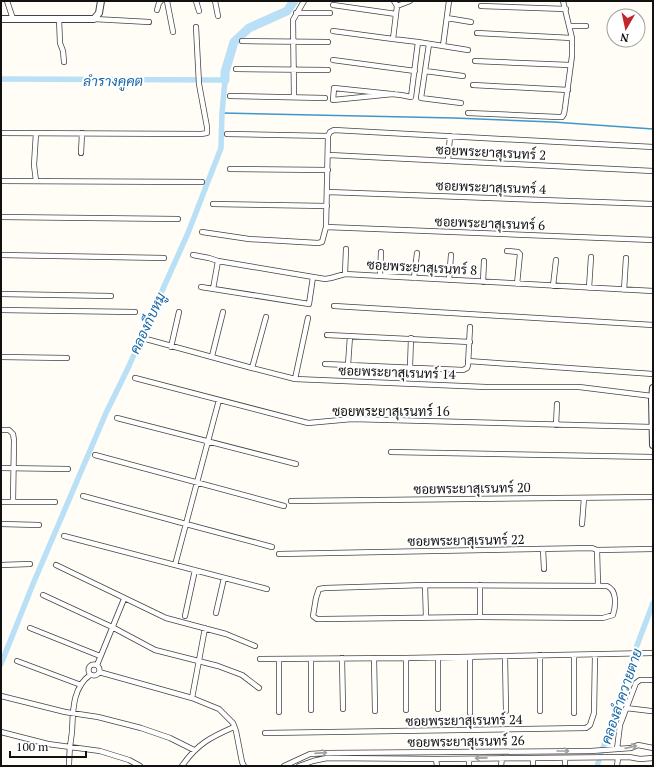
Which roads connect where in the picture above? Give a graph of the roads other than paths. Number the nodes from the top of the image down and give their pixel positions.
1 (7, 1) edge
2 (101, 1) edge
3 (161, 1) edge
4 (167, 1) edge
5 (196, 1) edge
6 (215, 1) edge
7 (304, 1) edge
8 (345, 1) edge
9 (394, 1) edge
10 (410, 1) edge
11 (449, 1) edge
12 (563, 1) edge
13 (333, 5) dead end
14 (397, 6) junction
15 (481, 6) dead end
16 (344, 7) junction
17 (566, 9) junction
18 (158, 10) dead end
19 (199, 11) dead end
20 (296, 13) junction
21 (330, 13) dead end
22 (396, 14) junction
23 (218, 16) dead end
24 (447, 18) junction
25 (1, 19) edge
26 (13, 19) junction
27 (59, 19) junction
28 (94, 19) junction
29 (149, 22) dead end
30 (471, 22) dead end
31 (570, 26) junction
32 (586, 26) dead end
33 (196, 27) dead end
34 (333, 31) dead end
35 (173, 32) dead end
36 (478, 33) dead end
37 (572, 38) junction
38 (392, 39) junction
39 (242, 41) dead end
40 (293, 41) junction
41 (328, 42) dead end
42 (418, 42) junction
43 (429, 44) junction
44 (443, 46) junction
45 (468, 50) dead end
46 (333, 60) dead end
47 (475, 61) dead end
48 (64, 62) dead end
49 (570, 65) junction
50 (236, 69) dead end
51 (294, 69) junction
52 (328, 70) dead end
53 (415, 71) junction
54 (425, 71) junction
55 (464, 76) dead end
56 (473, 85) dead end
57 (568, 90) junction
58 (393, 94) junction
59 (230, 96) dead end
60 (294, 97) junction
61 (325, 98) dead end
62 (461, 103) dead end
63 (468, 114) dead end
64 (1, 133) edge
65 (36, 133) junction
66 (82, 133) junction
67 (227, 134) dead end
68 (328, 136) junction
69 (450, 136) junction
70 (653, 146) edge
71 (81, 153) dead end
72 (329, 155) junction
73 (448, 161) junction
74 (230, 169) dead end
75 (328, 170) junction
76 (653, 171) edge
77 (1, 181) edge
78 (36, 181) junction
79 (202, 182) dead end
80 (328, 192) junction
81 (213, 204) dead end
82 (653, 204) edge
83 (327, 206) junction
84 (1, 217) edge
85 (178, 219) dead end
86 (326, 227) junction
87 (202, 232) dead end
88 (653, 240) edge
89 (346, 249) dead end
90 (381, 252) dead end
91 (507, 252) dead end
92 (417, 253) dead end
93 (193, 255) dead end
94 (451, 255) dead end
95 (1, 256) edge
96 (592, 257) dead end
97 (164, 258) dead end
98 (626, 258) dead end
99 (556, 260) dead end
100 (484, 261) dead end
101 (218, 262) junction
102 (345, 274) junction
103 (380, 276) junction
104 (313, 277) junction
105 (414, 278) junction
106 (449, 280) junction
107 (483, 282) junction
108 (517, 284) junction
109 (553, 286) junction
110 (201, 287) dead end
111 (588, 288) junction
112 (213, 289) junction
113 (624, 290) junction
114 (653, 291) edge
115 (1, 294) edge
116 (111, 296) dead end
117 (334, 306) dead end
118 (1, 310) edge
119 (134, 312) dead end
120 (179, 312) dead end
121 (223, 312) dead end
122 (266, 317) dead end
123 (308, 318) dead end
124 (653, 325) edge
125 (470, 327) dead end
126 (327, 335) dead end
127 (350, 336) junction
128 (411, 338) junction
129 (146, 339) dead end
130 (470, 342) junction
131 (171, 346) junction
132 (212, 356) junction
133 (1, 357) edge
134 (67, 358) dead end
135 (468, 361) junction
136 (325, 364) dead end
137 (348, 365) junction
138 (410, 367) junction
139 (252, 368) junction
140 (653, 374) edge
141 (135, 378) dead end
142 (295, 379) junction
143 (653, 388) edge
144 (652, 396) junction
145 (219, 400) junction
146 (557, 404) dead end
147 (117, 418) dead end
148 (556, 425) junction
149 (652, 427) edge
150 (1, 430) edge
151 (207, 442) junction
152 (653, 445) edge
153 (391, 452) dead end
154 (95, 455) dead end
155 (653, 457) edge
156 (296, 464) dead end
157 (1, 468) edge
158 (14, 468) junction
159 (68, 469) dead end
160 (196, 482) junction
161 (83, 496) dead end
162 (653, 497) edge
163 (584, 498) junction
164 (291, 500) dead end
165 (1, 502) edge
166 (13, 502) junction
167 (55, 502) dead end
168 (284, 506) dead end
169 (1, 524) edge
170 (186, 524) junction
171 (582, 524) dead end
172 (39, 525) dead end
173 (64, 536) dead end
174 (272, 547) dead end
175 (543, 549) junction
176 (653, 549) edge
177 (597, 550) junction
178 (279, 554) dead end
179 (30, 564) dead end
180 (1, 565) edge
181 (56, 565) dead end
182 (175, 565) junction
183 (544, 569) dead end
184 (195, 570) junction
185 (224, 578) junction
186 (425, 585) junction
187 (480, 585) junction
188 (598, 585) junction
189 (267, 589) dead end
190 (43, 595) dead end
191 (124, 599) junction
192 (216, 613) dead end
193 (186, 616) dead end
194 (426, 617) junction
195 (480, 617) junction
196 (112, 627) junction
197 (30, 628) dead end
198 (205, 628) junction
199 (255, 646) dead end
200 (653, 653) edge
201 (540, 655) junction
202 (574, 655) junction
203 (594, 655) junction
204 (100, 656) junction
205 (504, 656) junction
206 (470, 657) junction
207 (342, 658) junction
208 (374, 658) junction
209 (406, 658) junction
210 (438, 658) junction
211 (260, 659) dead end
212 (311, 659) junction
213 (279, 660) junction
214 (17, 661) dead end
215 (199, 661) junction
216 (96, 665) junction
217 (99, 672) junction
218 (90, 675) junction
219 (653, 680) edge
220 (81, 685) junction
221 (259, 688) dead end
222 (1, 696) edge
223 (192, 698) junction
224 (626, 708) junction
225 (343, 709) dead end
226 (311, 710) dead end
227 (406, 710) dead end
228 (438, 710) dead end
229 (375, 711) dead end
230 (506, 711) dead end
231 (540, 711) dead end
232 (651, 711) dead end
233 (279, 712) dead end
234 (470, 713) dead end
235 (574, 713) dead end
236 (72, 714) junction
237 (234, 727) junction
238 (1, 732) edge
239 (265, 733) dead end
240 (70, 747) junction
241 (651, 748) edge
242 (617, 749) junction
243 (194, 750) junction
244 (542, 751) junction
245 (422, 752) junction
246 (469, 758) junction
247 (502, 758) junction
248 (533, 758) junction
249 (543, 758) junction
250 (565, 758) junction
251 (618, 758) junction
252 (651, 758) edge
253 (422, 759) junction
254 (436, 759) junction
255 (69, 766) edge
256 (140, 766) edge
257 (182, 766) edge
258 (244, 766) edge
259 (284, 766) edge
260 (299, 766) edge
261 (437, 766) edge
262 (469, 766) edge
263 (502, 766) edge
264 (533, 766) edge
265 (565, 766) edge
266 (617, 766) edge

1 - 26 street
2 - 28 street
3 - 18 street
4 - 35 street
5 - 19 street
6 - 23 street
7 - 20 street
8 - 16 street
9 - 14 street
10 - 14 street
11 - 24 street
12 - 17 street
13 - 16 street
14 - 22 street
15 - 17 street
16 - 22 street
17 - 31 street
20 - 21 street
20 - 40 street
22 - 38 street
24 - 30 street
24 - 44 street
25 - 26 street
26 - 27 street
27 - 28 street
27 - 48 street
28 - 29 street
31 - 32 street
31 - 37 street
33 - 66 street
34 - 38 street
36 - 37 street
37 - 49 street
38 - 42 street
39 - 40 street
40 - 41 street
40 - 51 street
42 - 43 street
42 - 53 street
43 - 44 street
43 - 54 street
44 - 45 street
46 - 53 street
47 - 49 street
49 - 57 street
50 - 51 street
51 - 52 street
51 - 60 street
53 - 58 street
54 - 55 street
54 - 62 street
56 - 57 street
57 - 63 street
58 - 58 street
59 - 60 street
60 - 61 street
64 - 65 street
65 - 66 street
65 - 78 street
66 - 71 street
67 - 68 street
68 - 69 street
68 - 72 street
69 - 70 street
69 - 73 street
72 - 73 street, ซอยพระยาสุเรนทร์ 2
72 - 75 street
73 - 76 street, ซอยพระยาสุเรนทร์ 2
74 - 75 street
75 - 80 street
77 - 78 street
78 - 79 street
80 - 82 street, ซอยพระยาสุเรนทร์ 4
80 - 83 street
81 - 83 street
83 - 86 street
84 - 85 street
86 - 87 street
86 - 88 street, ซอยพระยาสุเรนทร์ 6
89 - 102 street
90 - 103 street
91 - 108 street
92 - 105 street
93 - 101 street, ซอยพระยาสุเรนทร์ 8
94 - 106 street
95 - 97 street
96 - 111 street
98 - 113 street
99 - 109 street
100 - 107 street
101 - 104 street, ซอยพระยาสุเรนทร์ 8
101 - 112 street
102 - 103 street, ซอยพระยาสุเรนทร์ 8
102 - 104 street, ซอยพระยาสุเรนทร์ 8
103 - 105 street, ซอยพระยาสุเรนทร์ 8
104 - 112 street
105 - 106 street, ซอยพระยาสุเรนทร์ 8
106 - 107 street, ซอยพระยาสุเรนทร์ 8
107 - 108 street, ซอยพระยาสุเรนทร์ 8
108 - 109 street, ซอยพระยาสุเรนทร์ 8
109 - 111 street, ซอยพระยาสุเรนทร์ 8
110 - 112 street
111 - 113 street, ซอยพระยาสุเรนทร์ 8
113 - 114 street, ซอยพระยาสุเรนทร์ 8
115 - 116 street
117 - 124 street
118 - 119 street
120 - 131 street
121 - 132 street
122 - 139 street
123 - 142 street
125 - 130 street
126 - 127 street
127 - 128 street
127 - 137 street
128 - 130 street
128 - 138 street
129 - 131 street, ซอยพระยาสุเรนทร์ 14
130 - 135 street
131 - 132 street, ซอยพระยาสุเรนทร์ 14
132 - 139 street, ซอยพระยาสุเรนทร์ 14
133 - 134 street
135 - 138 street
135 - 140 street
136 - 137 street
137 - 138 street
139 - 142 street, ซอยพระยาสุเรนทร์ 14
141 - 145 street, ซอยพระยาสุเรนทร์ 16
142 - 144 street, ซอยพระยาสุเรนทร์ 14
143 - 144 street
144 - 149 street
145 - 148 street, ซอยพระยาสุเรนทร์ 16
145 - 151 street
146 - 148 street
147 - 151 street
148 - 149 street, ซอยพระยาสุเรนทร์ 16
149 - 152 street
150 - 158 street
151 - 156 street
151 - 160 street
153 - 155 street
154 - 160 street
157 - 158 street
158 - 159 street
158 - 166 street
160 - 168 street
160 - 170 street
161 - 170 street
162 - 163 street, ซอยพระยาสุเรนทร์ 20
163 - 164 street, ซอยพระยาสุเรนทร์ 20
163 - 171 street
165 - 166 street
166 - 167 street
169 - 172 street
170 - 174 street
170 - 182 street
173 - 182 street
175 - 177 street, ซอยพระยาสุเรนทร์ 22
175 - 178 street, ซอยพระยาสุเรนทร์ 22
175 - 183 street
176 - 177 street, ซอยพระยาสุเรนทร์ 22
177 - 188 street
179 - 180 street
181 - 191 street
182 - 184 street
184 - 185 street
184 - 193 street
185 - 189 street
185 - 192 street
186 - 187 street
186 - 194 street
186 - 194 street
187 - 188 street
187 - 195 street
188 - 195 street
190 - 196 street
191 - 196 street
191 - 198 street
194 - 195 street
196 - 204 street
196 - 215 street
197 - 204 street
198 - 199 street
198 - 215 street
200 - 203 street
201 - 202 street
201 - 205 street
201 - 231 street
202 - 203 street
202 - 235 street
203 - 239 street, ซอยพระยาสุเรนทร์ 24
204 - 216 street
205 - 206 street
205 - 230 street
206 - 210 street
206 - 234 street
207 - 208 street
207 - 212 street
207 - 225 street
208 - 209 street
208 - 229 street
209 - 210 street
209 - 227 street
210 - 228 street
211 - 213 street
212 - 213 street
212 - 226 street
213 - 233 street
214 - 220 street
215 - 221 street
215 - 223 street
216 - 217 street
216 - 218 street
217 - 218 street
217 - 223 street
218 - 220 street
219 - 224 street
220 - 236 street
222 - 236 street
223 - 237 street
224 - 232 street
224 - 242 street
236 - 240 street
236 - 243 street
237 - 243 street
237 - 258 street
238 - 240 street
240 - 255 street
240 - 256 street
242 -> 241 street, ซอยพระยาสุเรนทร์ 26
241 - 252 street, ซอยพระยาสุเรนทร์ 26
244 -> 242 street, ซอยพระยาสุเรนทร์ 26
243 - 257 street
244 - 245 street, ซอยพระยาสุเรนทร์ 26
244 - 249 street
245 - 253 street
259 -> 245 street, ซอยพระยาสุเรนทร์ 26
247 -> 246 street, ซอยพระยาสุเรนทร์ 26
246 - 254 street, ซอยพระยาสุเรนทร์ 26
246 - 262 street
247 - 248 street, ซอยพระยาสุเรนทร์ 26
247 - 263 street
248 - 249 street, ซอยพระยาสุเรนทร์ 26
248 - 264 street
249 - 250 street, ซอยพระยาสุเรนทร์ 26
250 - 251 street, ซอยพระยาสุเรนทร์ 26
250 - 265 street
251 - 252 street, ซอยพระยาสุเรนทร์ 26
251 - 266 street
253 - 254 street, ซอยพระยาสุเรนทร์ 26
253 - 260 street, ซอยพระยาสุเรนทร์ 26
254 - 261 street

